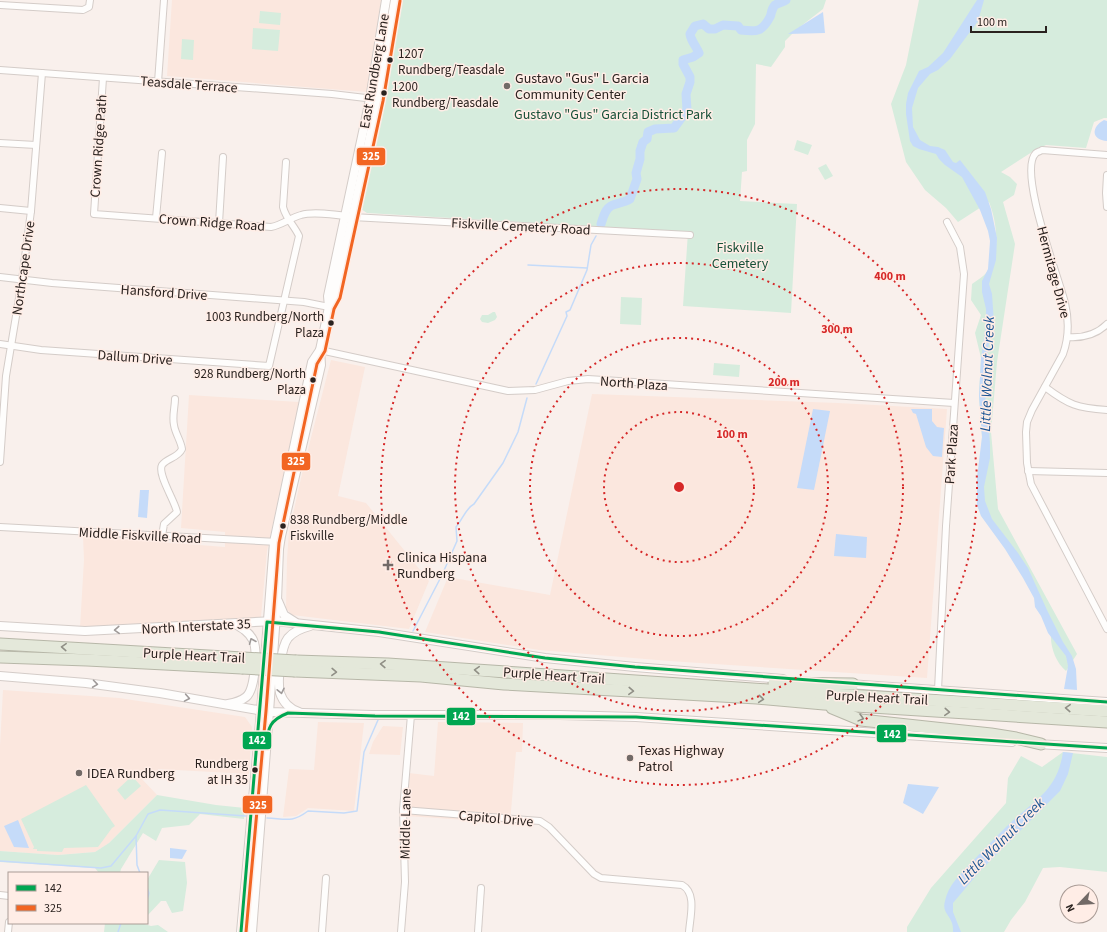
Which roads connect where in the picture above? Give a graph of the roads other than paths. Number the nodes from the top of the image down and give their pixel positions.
1 (90, 0) edge
2 (164, 0) edge
3 (386, 0) edge
4 (394, 0) edge
5 (14, 3) edge
6 (0, 5) edge
7 (386, 52) junction
8 (376, 58) junction
9 (0, 70) edge
10 (42, 73) junction
11 (103, 78) junction
12 (158, 82) junction
13 (374, 99) junction
14 (0, 143) edge
15 (36, 145) junction
16 (162, 153) dead end
17 (1107, 155) edge
18 (223, 157) dead end
19 (286, 162) dead end
20 (1107, 175) edge
21 (1107, 207) edge
22 (0, 208) edge
23 (31, 211) junction
24 (94, 214) joint
25 (349, 217) junction
26 (156, 218) junction
27 (288, 220) junction
28 (947, 222) dead end
29 (219, 223) junction
30 (690, 235) dead end
31 (0, 277) edge
32 (22, 280) junction
33 (284, 301) junction
34 (329, 307) junction
35 (1107, 324) edge
36 (1068, 337) junction
37 (0, 344) edge
38 (11, 346) junction
39 (320, 350) junction
40 (1045, 387) junction
41 (175, 399) dead end
42 (954, 403) junction
43 (1107, 410) edge
44 (0, 462) edge
45 (1028, 471) junction
46 (1107, 473) edge
47 (0, 528) edge
48 (162, 536) junction
49 (277, 542) junction
50 (277, 600) junction
51 (1105, 620) edge
52 (271, 622) junction
53 (297, 623) junction
54 (235, 624) junction
55 (0, 626) edge
56 (311, 626) junction
57 (1107, 629) edge
58 (0, 644) edge
59 (0, 657) edge
60 (242, 663) junction
61 (296, 666) junction
62 (0, 676) edge
63 (635, 680) junction
64 (853, 684) junction
65 (938, 690) junction
66 (1107, 702) edge
67 (824, 704) junction
68 (226, 705) junction
69 (1107, 711) edge
70 (265, 712) junction
71 (288, 713) junction
72 (305, 713) junction
73 (410, 715) junction
74 (1107, 722) edge
75 (267, 730) junction
76 (1041, 744) junction
77 (1107, 748) edge
78 (253, 794) junction
79 (262, 794) junction
80 (403, 810) junction
81 (326, 878) dead end
82 (481, 888) dead end
83 (243, 904) junction
84 (254, 906) junction
85 (241, 932) edge
86 (252, 932) edge
87 (322, 932) edge
88 (401, 932) edge
89 (478, 932) edge
90 (689, 932) edge

1 - 5 street
2 - 12 street
3 - 8 main road, East Rundberg Lane
4 - 7 main road, East Rundberg Lane
5 - 6 street
7 - 8 main road
7 - 13 main road, East Rundberg Lane
8 - 13 main road, East Rundberg Lane
9 - 10 street, Teasdale Terrace
10 - 11 street, Teasdale Terrace
10 - 15 street, Northcape Drive
11 - 12 street, Teasdale Terrace
11 - 24 street, Crown Ridge Path
12 - 13 street, Teasdale Terrace
13 - 25 main road, East Rundberg Lane
14 - 15 street
15 - 23 street, Northcape Drive
16 - 26 street
17 - 36 street, Hermitage Drive
18 - 29 street
19 - 27 street
20 - 21 street
22 - 23 street
23 - 32 street, Northcape Drive
24 - 26 street, Crown Ridge Road
25 - 27 street, Crown Ridge Road
25 - 30 street, Fiskville Cemetery Road
25 - 34 main road, East Rundberg Lane
26 - 29 street, Crown Ridge Road
27 - 29 street, Crown Ridge Road
27 - 33 street
28 - 42 street, Park Plaza
31 - 32 street, Hansford Drive
32 - 33 street, Hansford Drive
32 - 38 street, Northcape Drive
33 - 34 street, Hansford Drive
33 - 38 street, Dallum Drive
34 - 39 main road, East Rundberg Lane
35 - 36 street
36 - 40 street, Hermitage Drive
37 - 38 street, Dallum Drive
38 - 44 street, Northcape Drive
39 - 42 street, North Plaza
39 - 49 main road, East Rundberg Lane
40 - 43 street
40 - 45 street, Hermitage Drive
41 - 48 street
42 - 65 street, Park Plaza
45 - 46 street
45 - 51 street, Hermitage Drive
47 - 48 street, Middle Fiskville Road
48 - 49 street, Middle Fiskville Road
49 - 50 main road, East Rundberg Lane
49 - 52 main road, East Rundberg Lane
50 - 52 main road, East Rundberg Lane
50 - 53 main road
51 - 57 street, Hermitage Drive
52 - 53 main road, North Interstate 35
52 - 54 main road, North Interstate 35
52 - 70 main road, East Rundberg Lane
53 - 56 main road, North Interstate 35
54 -> 55 main road, North Interstate 35
68 -> 54 main road
56 - 64 main road, North Interstate 35
56 -> 72 main road
60 -> 58 highway, Purple Heart Trail
59 - 60 highway, Purple Heart Trail
60 - 61 highway, Purple Heart Trail, bridge
63 -> 61 highway, Purple Heart Trail
61 -> 67 highway, Purple Heart Trail
62 -> 68 main road
63 - 64 highway
69 -> 63 highway, Purple Heart Trail
64 - 65 main road, North Interstate 35
65 - 66 main road, North Interstate 35
67 -> 74 highway, Purple Heart Trail
67 -> 76 highway
68 - 70 main road
70 - 71 main road
70 - 75 main road, East Rundberg Lane
70 - 78 main road, East Rundberg Lane
71 - 72 main road
71 - 75 main road
72 - 73 main road
73 - 76 main road
73 - 80 street, Middle Lane
75 - 79 main road, East Rundberg Lane
76 - 77 main road
78 - 79 main road
78 - 83 main road, East Rundberg Lane
79 - 84 main road, East Rundberg Lane
80 - 88 street, Middle Lane
80 - 90 street, Capitol Drive
81 - 87 street
82 - 89 street
83 - 84 main road
83 - 85 main road, East Rundberg Lane
84 - 86 main road, East Rundberg Lane

